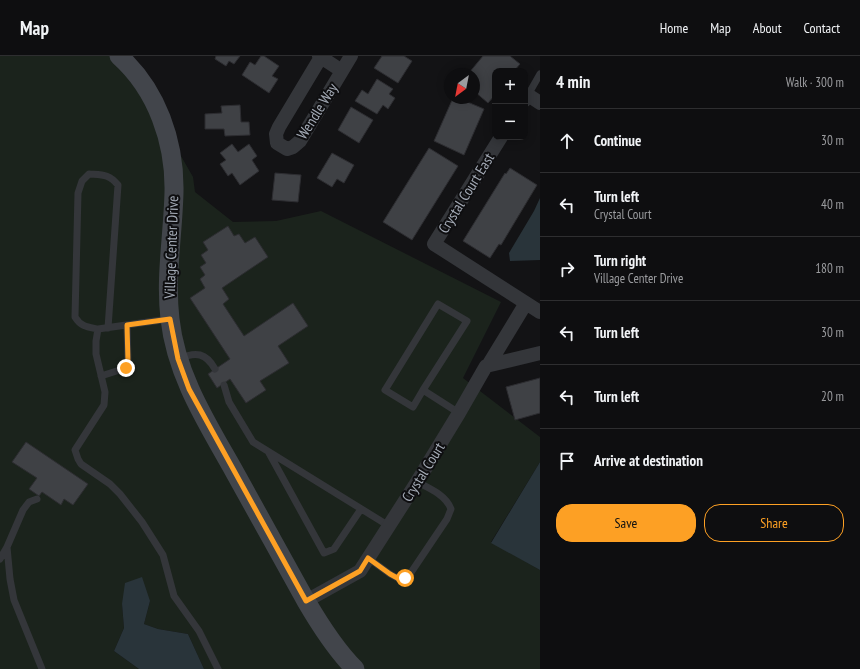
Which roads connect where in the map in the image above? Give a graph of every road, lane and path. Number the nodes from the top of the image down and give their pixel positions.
1 (119, 56) edge
2 (351, 56) edge
3 (320, 57) edge
4 (342, 71) junction
5 (540, 74) edge
6 (528, 94) edge
7 (528, 98) edge
8 (540, 103) edge
9 (500, 140) edge
10 (526, 303) junction
11 (540, 312) edge
12 (170, 319) junction
13 (127, 325) junction
14 (108, 328) junction
15 (98, 329) junction
16 (540, 353) edge
17 (183, 357) junction
18 (489, 364) junction
19 (215, 369) dead end
20 (102, 376) junction
21 (224, 385) dead end
22 (423, 390) junction
23 (459, 412) junction
24 (268, 452) junction
25 (417, 482) junction
26 (37, 499) dead end
27 (361, 509) junction
28 (389, 526) junction
29 (7, 546) junction
30 (368, 558) junction
31 (0, 559) edge
32 (306, 601) junction
33 (42, 669) edge
34 (218, 669) edge
35 (355, 669) edge

1 - 12 street, Village Center Drive
2 - 4 street, Wendle Way
3 - 4 street
3 - 4 street, Wendle Way
5 - 6 lane
7 - 8 street
9 - 10 street, Crystal Court East
10 - 11 street, Crystal Court East
10 - 18 street, Crystal Court
12 - 13 lane
12 - 17 street, Village Center Drive
13 - 14 lane
13 - 20 lane
14 - 15 lane
14 - 15 lane
15 - 20 lane
16 - 18 street
17 - 19 lane
17 - 32 street, Village Center Drive
18 - 23 street, Crystal Court
20 - 34 lane
21 - 24 lane
22 - 22 lane
22 - 23 lane
23 - 25 street, Crystal Court
24 - 27 lane
24 - 27 lane
25 - 28 street, Crystal Court
25 - 30 lane
26 - 29 lane
27 - 28 lane
28 - 30 street, Crystal Court
29 - 31 lane
29 - 33 lane
30 - 32 street, Crystal Court
32 - 35 street, Village Center Drive

